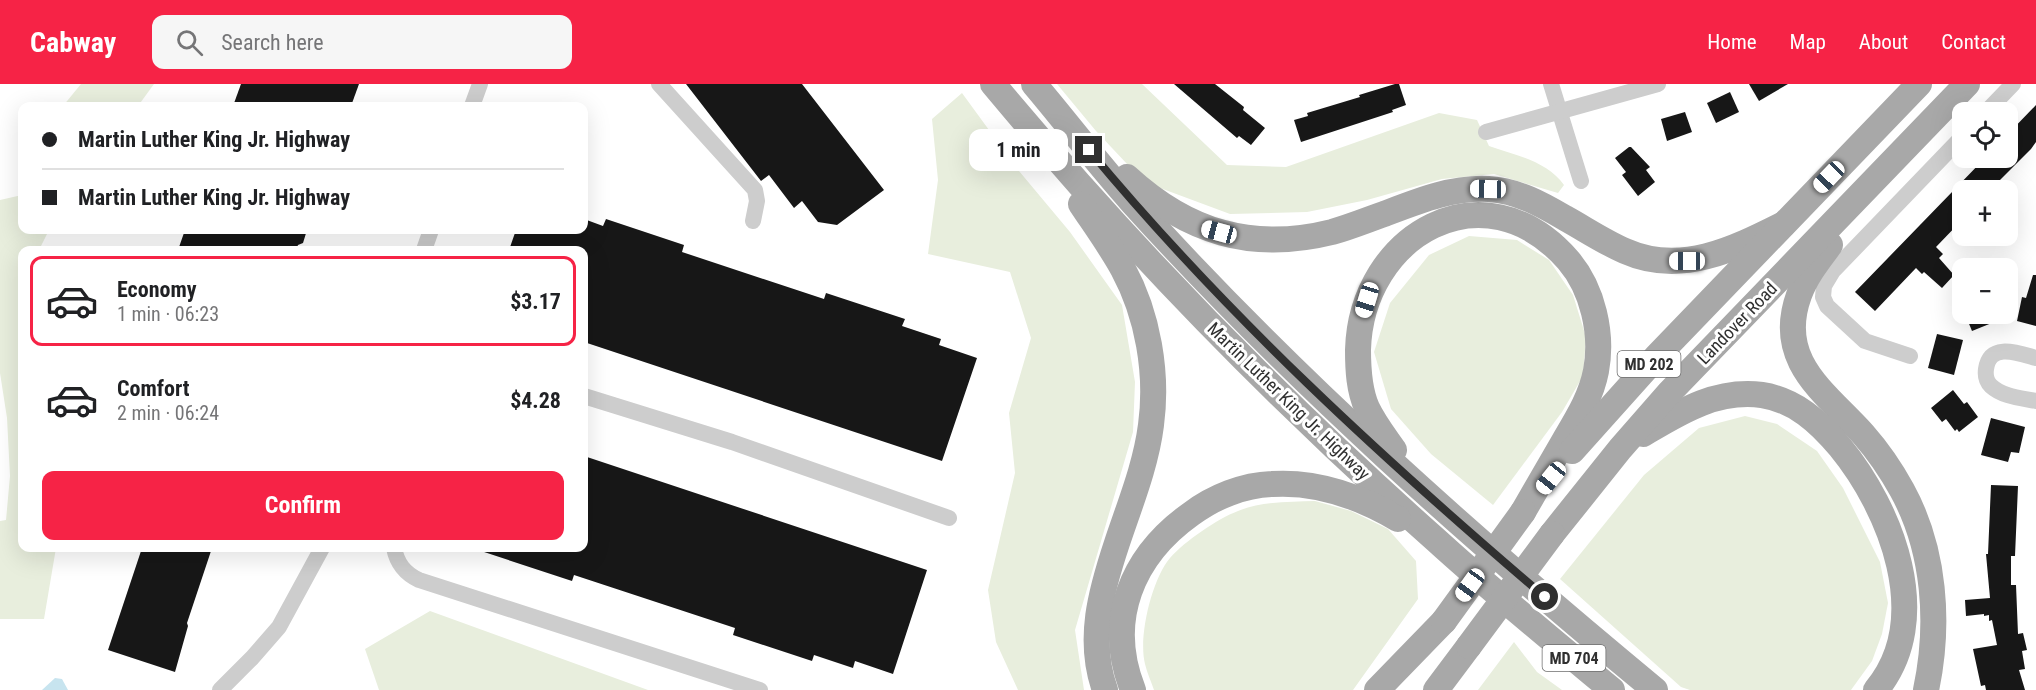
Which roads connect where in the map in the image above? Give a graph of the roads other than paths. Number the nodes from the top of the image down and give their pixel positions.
1 (480, 84) edge
2 (659, 84) edge
3 (993, 84) edge
4 (1034, 84) edge
5 (1551, 84) edge
6 (1658, 84) edge
7 (1919, 84) edge
8 (1967, 84) edge
9 (2013, 84) edge
10 (473, 102) edge
11 (1996, 102) edge
12 (1558, 112) junction
13 (1061, 117) junction
14 (1486, 132) dead end
15 (1040, 141) junction
16 (1952, 147) edge
17 (1882, 171) junction
18 (1581, 181) dead end
19 (753, 221) dead end
20 (1784, 224) junction
21 (1910, 356) dead end
22 (2036, 358) edge
23 (588, 397) edge
24 (2036, 401) edge
25 (1620, 448) junction
26 (1443, 510) junction
27 (1523, 512) junction
28 (949, 518) dead end
29 (1437, 541) junction
30 (320, 552) edge
31 (395, 552) edge
32 (1444, 621) junction
33 (1536, 626) junction
34 (1469, 646) junction
35 (1629, 669) junction
36 (220, 690) edge
37 (760, 690) edge
38 (1105, 690) edge
39 (1133, 690) edge
40 (1377, 690) edge
41 (1392, 690) edge
42 (1436, 690) edge
43 (1446, 690) edge
44 (1596, 690) edge
45 (1612, 690) edge
46 (1655, 690) edge
47 (1664, 690) edge
48 (1876, 690) edge
49 (1926, 690) edge

1 - 10 street
2 - 19 street
3 - 15 main road, Martin Luther King Jr. Highway / MD 704
4 - 13 main road, Martin Luther King Jr. Highway / MD 704
5 - 12 street
6 - 12 street
7 - 20 main road, Landover Road / MD 202
8 - 17 main road, Landover Road / MD 202
9 - 11 street
12 - 14 street
12 - 18 street
13 - 20 main road
13 - 26 main road, Martin Luther King Jr. Highway / MD 704
15 - 29 main road, Martin Luther King Jr. Highway / MD 704
15 - 38 main road
16 - 21 street
17 - 25 main road, Landover Road / MD 202
17 - 49 main road
20 - 27 main road, Landover Road / MD 202
22 - 24 street
23 - 28 street
25 - 34 main road, Landover Road / MD 202, bridge
25 - 48 main road
26 - 27 main road
26 - 35 main road, Martin Luther King Jr. Highway / MD 704
27 - 32 main road, Landover Road / MD 202, bridge
29 - 33 main road, Martin Luther King Jr. Highway / MD 704
29 - 39 main road
30 - 36 street
31 - 37 street
32 - 40 main road
32 - 41 main road, Landover Road / MD 202
33 - 44 main road
33 - 45 main road, Martin Luther King Jr. Highway / MD 704
34 - 42 main road, Landover Road / MD 202
34 - 43 main road
35 - 46 main road, Martin Luther King Jr. Highway / MD 704
35 - 47 main road

